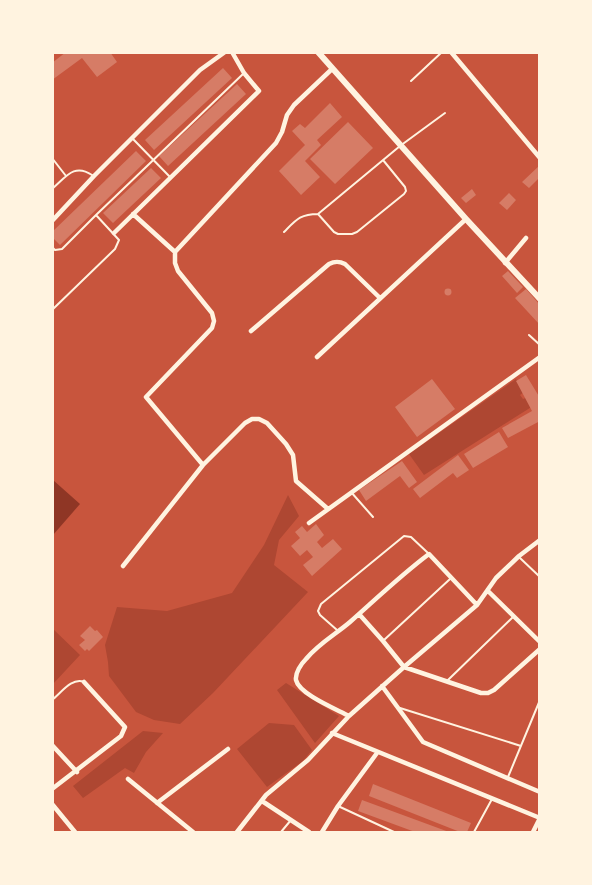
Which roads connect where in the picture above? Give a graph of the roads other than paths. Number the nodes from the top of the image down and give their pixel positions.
1 (225, 52) edge
2 (232, 52) edge
3 (318, 52) edge
4 (442, 52) edge
5 (451, 52) edge
6 (332, 69) junction
7 (244, 74) junction
8 (411, 81) dead end
9 (445, 113) dead end
10 (132, 138) junction
11 (400, 146) junction
12 (52, 158) edge
13 (540, 158) edge
14 (154, 160) junction
15 (383, 160) junction
16 (66, 176) junction
17 (94, 176) junction
18 (170, 176) junction
19 (52, 189) edge
20 (133, 214) junction
21 (318, 214) junction
22 (96, 215) junction
23 (466, 219) junction
24 (52, 221) edge
25 (284, 232) dead end
26 (114, 233) junction
27 (526, 238) dead end
28 (52, 247) edge
29 (175, 252) junction
30 (505, 263) junction
31 (380, 298) junction
32 (540, 299) edge
33 (52, 310) edge
34 (251, 331) dead end
35 (529, 335) dead end
36 (540, 345) edge
37 (317, 357) dead end
38 (540, 357) edge
39 (203, 466) junction
40 (351, 492) junction
41 (328, 510) junction
42 (373, 518) dead end
43 (309, 523) dead end
44 (540, 540) edge
45 (429, 554) junction
46 (519, 556) junction
47 (123, 566) dead end
48 (452, 577) junction
49 (540, 577) edge
50 (488, 591) junction
51 (477, 605) junction
52 (359, 614) junction
53 (514, 616) junction
54 (339, 632) junction
55 (383, 641) junction
56 (540, 642) edge
57 (540, 649) edge
58 (404, 667) junction
59 (84, 682) joint
60 (446, 682) junction
61 (382, 686) junction
62 (52, 700) edge
63 (540, 700) edge
64 (398, 707) junction
65 (349, 716) junction
66 (332, 733) junction
67 (52, 745) edge
68 (521, 746) junction
69 (228, 750) dead end
70 (377, 753) junction
71 (77, 772) junction
72 (508, 778) junction
73 (128, 779) dead end
74 (52, 789) edge
75 (540, 792) edge
76 (492, 799) junction
77 (262, 801) junction
78 (157, 802) junction
79 (52, 804) edge
80 (338, 806) junction
81 (539, 818) edge
82 (291, 820) junction
83 (75, 832) edge
84 (193, 832) edge
85 (238, 832) edge
86 (281, 832) edge
87 (309, 832) edge
88 (322, 832) edge
89 (394, 832) edge
90 (474, 832) edge
91 (534, 832) edge

1 - 10 street
2 - 7 street
3 - 6 main road
4 - 8 lane
5 - 13 street
6 - 11 main road
6 - 29 street
7 - 14 lane
7 - 18 street
9 - 11 lane
10 - 14 lane
10 - 17 street
11 - 15 lane
11 - 23 main road
12 - 16 lane
14 - 18 lane
14 - 22 lane
15 - 21 lane
15 - 21 lane
16 - 17 lane
16 - 19 lane
17 - 24 street
18 - 20 street
20 - 26 street
20 - 29 street
21 - 25 lane
22 - 26 lane
22 - 28 lane
23 - 30 main road
23 - 31 street
26 - 33 lane
27 - 30 street
29 - 39 street
30 - 32 main road
31 - 34 street
31 - 37 street
35 - 36 lane
38 - 40 street
39 - 41 street
39 - 47 street
40 - 41 street
40 - 42 lane
41 - 43 street
44 - 46 street
45 - 48 street
45 - 52 street
45 - 54 lane
46 - 49 lane
46 - 50 street
48 - 51 street
48 - 55 lane
50 - 51 street
50 - 53 street
51 - 58 street
52 - 54 street
52 - 55 street
53 - 56 street
53 - 60 lane
54 - 65 street
55 - 58 street
57 - 60 street
58 - 60 street
58 - 61 street
59 - 62 lane
59 - 71 street
61 - 64 street
61 - 65 street
63 - 68 lane
64 - 68 lane
64 - 72 street
65 - 66 street
66 - 70 street
66 - 77 street
67 - 71 street
68 - 72 lane
69 - 78 street
70 - 76 street
70 - 80 street
71 - 74 street
72 - 75 street
73 - 78 street
76 - 81 street
76 - 90 lane
77 - 82 street
77 - 85 street
78 - 84 street
79 - 83 street
80 - 88 street
80 - 89 lane
81 - 91 street
82 - 86 lane
82 - 87 street

